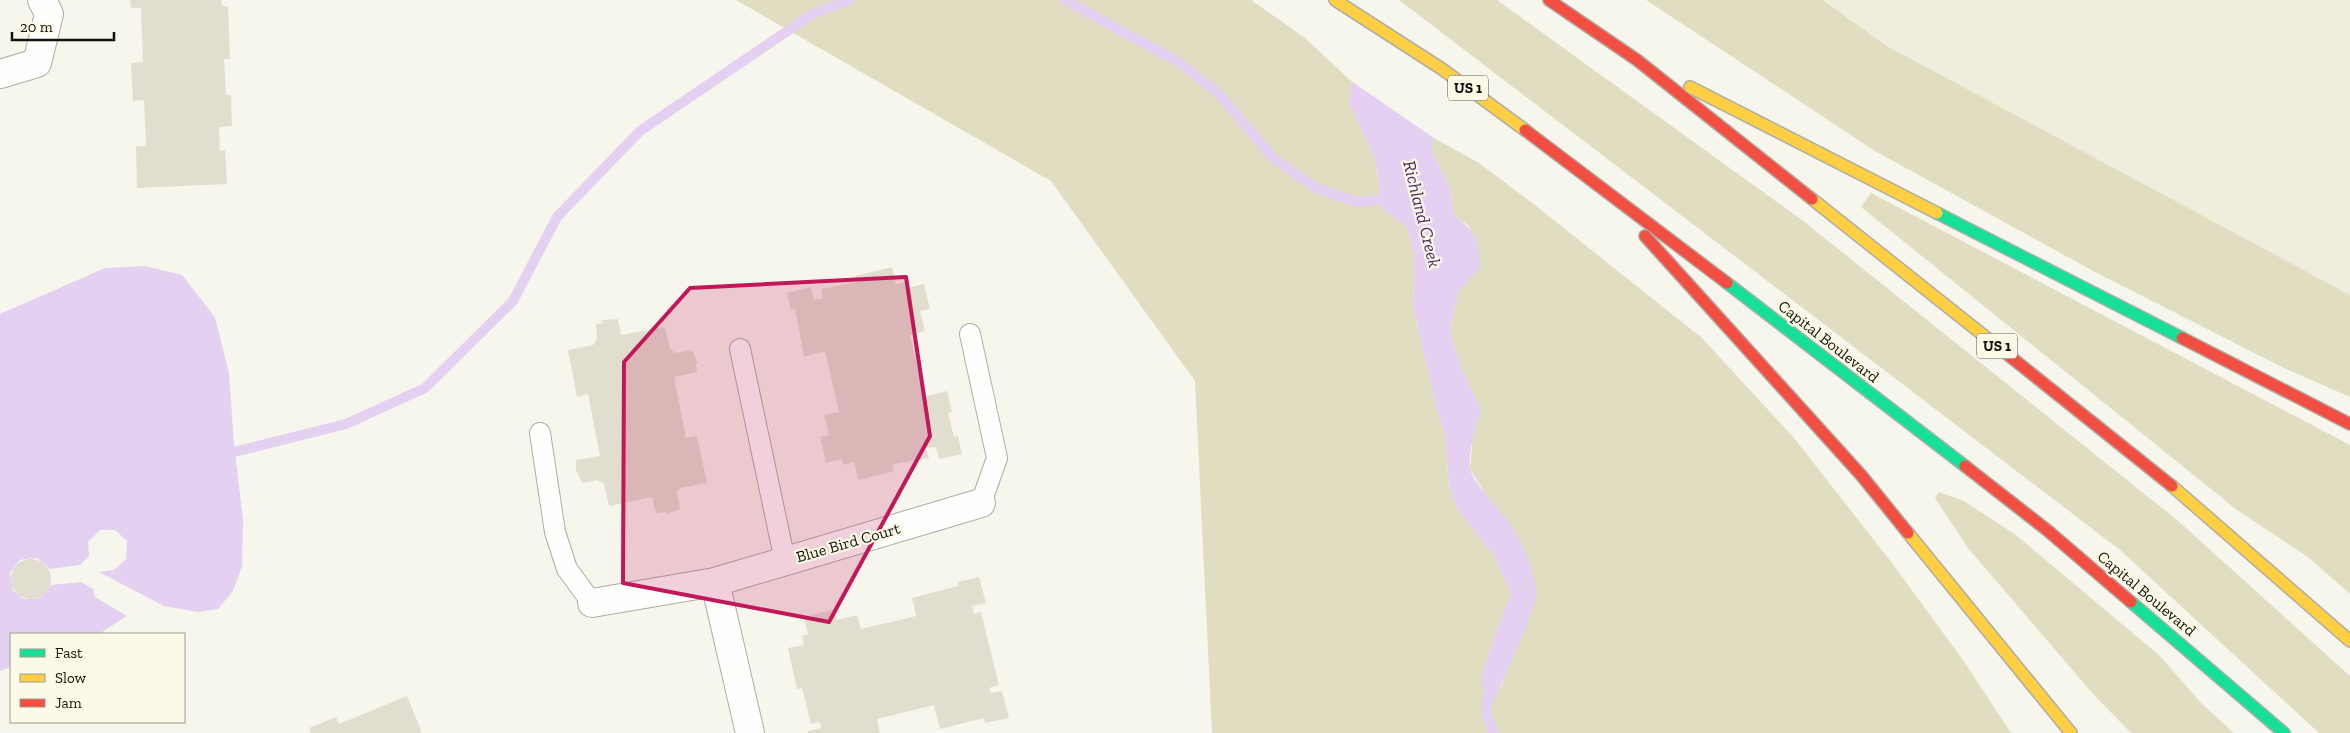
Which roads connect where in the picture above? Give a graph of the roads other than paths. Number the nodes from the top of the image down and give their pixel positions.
1 (42, 0) edge
2 (1335, 0) edge
3 (1549, 0) edge
4 (1637, 60) junction
5 (0, 74) edge
6 (1597, 183) junction
7 (970, 334) dead end
8 (740, 349) dead end
9 (2350, 424) edge
10 (540, 433) dead end
11 (981, 503) joint
12 (785, 561) junction
13 (715, 582) junction
14 (592, 603) joint
15 (2350, 641) edge
16 (750, 733) edge
17 (2071, 733) edge
18 (2284, 733) edge

1 - 5 street
2 - 6 highway, Capital Boulevard / US 1
3 - 4 highway, US 1
4 - 9 highway
4 - 15 highway, US 1
6 - 17 highway
6 - 18 highway, Capital Boulevard / US 1
7 - 11 lane
8 - 12 lane
10 - 14 lane
11 - 12 street, Blue Bird Court
12 - 13 street, Blue Bird Court
13 - 14 street, Blue Bird Court
13 - 16 street

